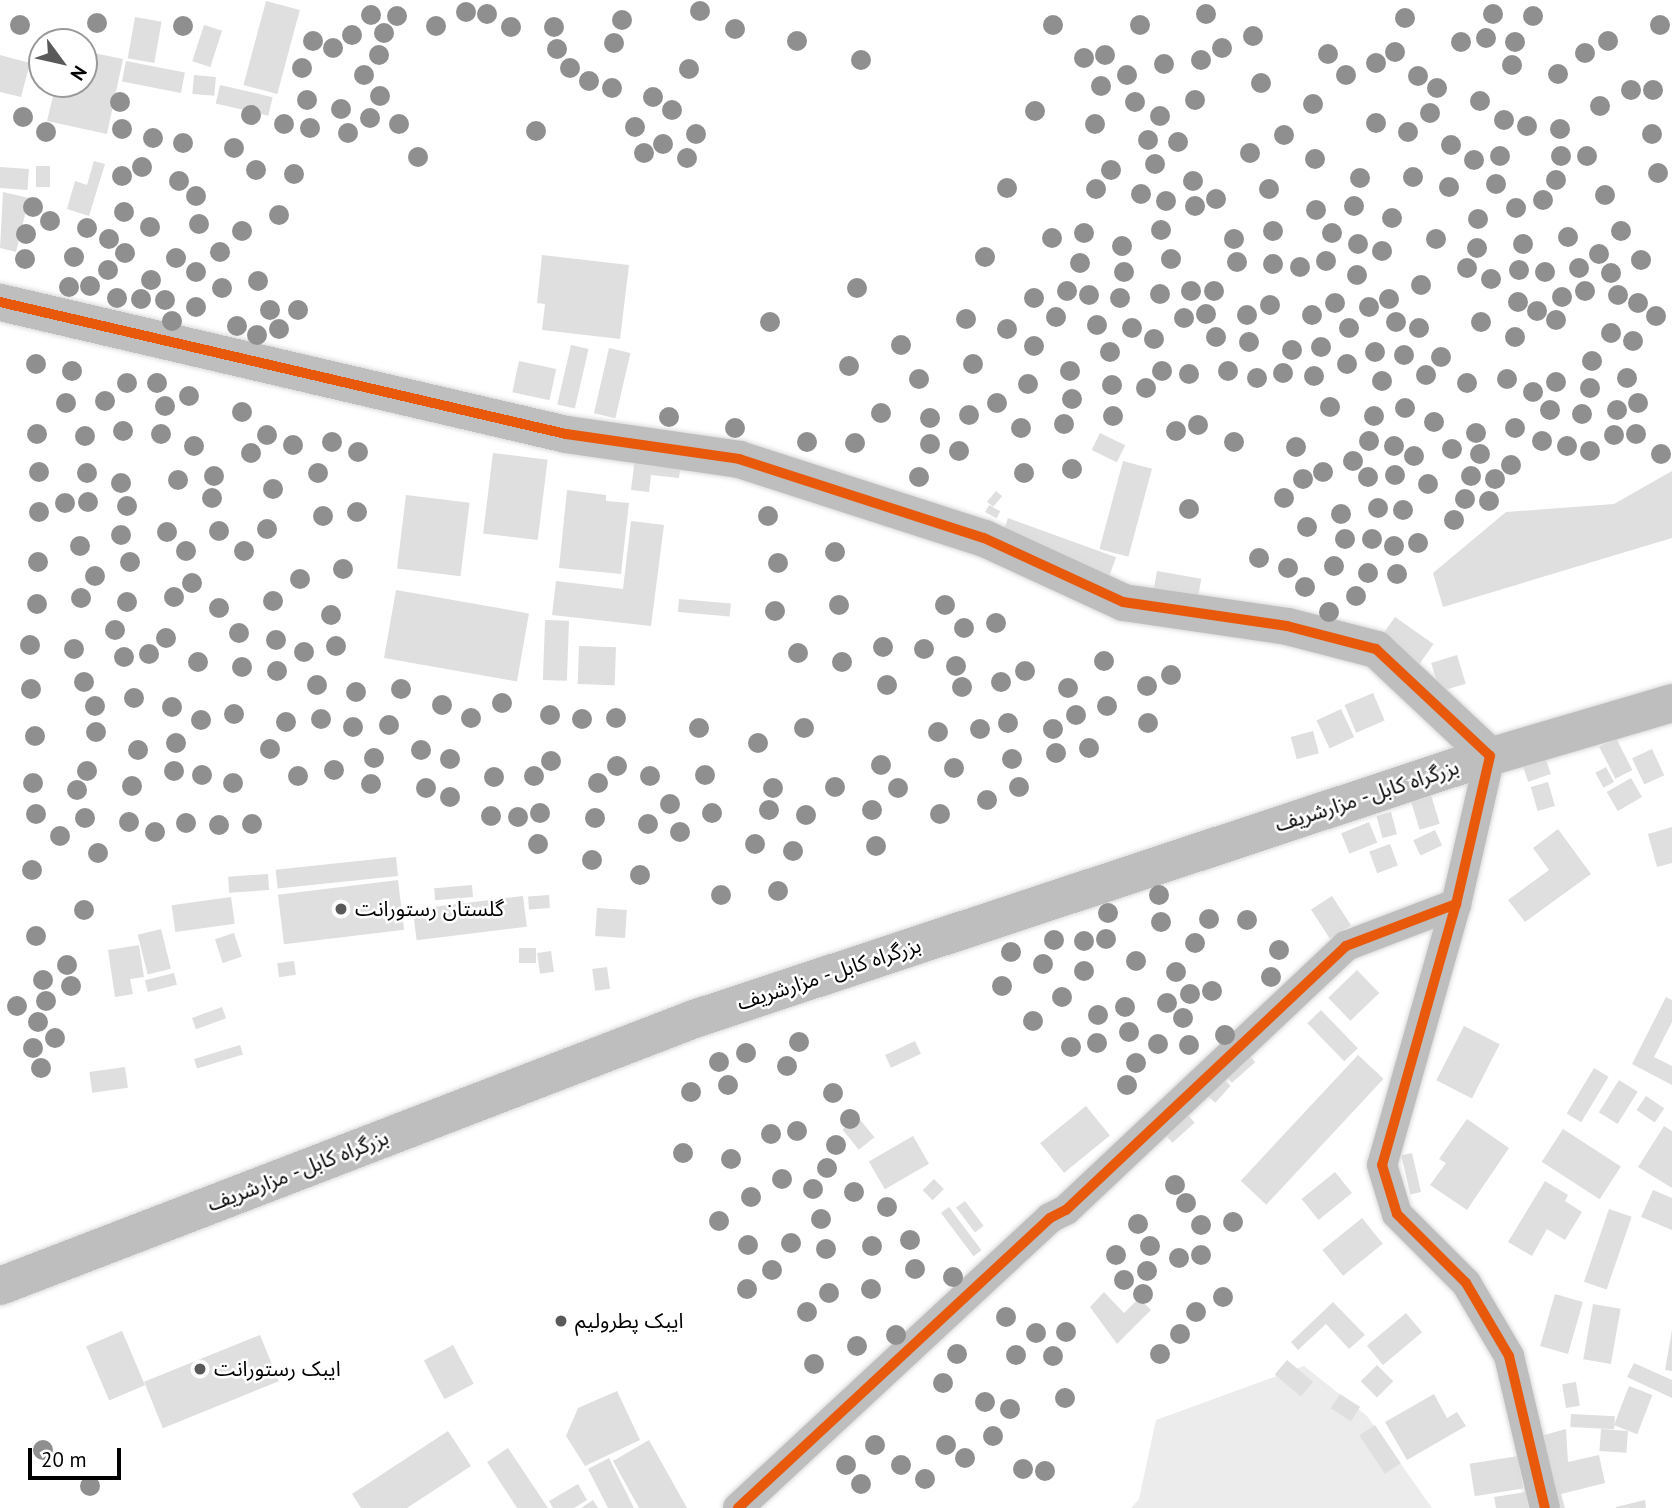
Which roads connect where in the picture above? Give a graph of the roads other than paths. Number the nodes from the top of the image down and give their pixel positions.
1 (0, 302) edge
2 (1672, 702) edge
3 (1490, 756) junction
4 (1456, 904) junction
5 (0, 1286) edge
6 (738, 1508) edge
7 (1545, 1508) edge

1 - 3 street
2 - 3 highway, بزرگراه کابل - مزارشریف
3 - 4 street
3 - 5 highway, بزرگراه کابل - مزارشریف
4 - 6 street
4 - 7 street

